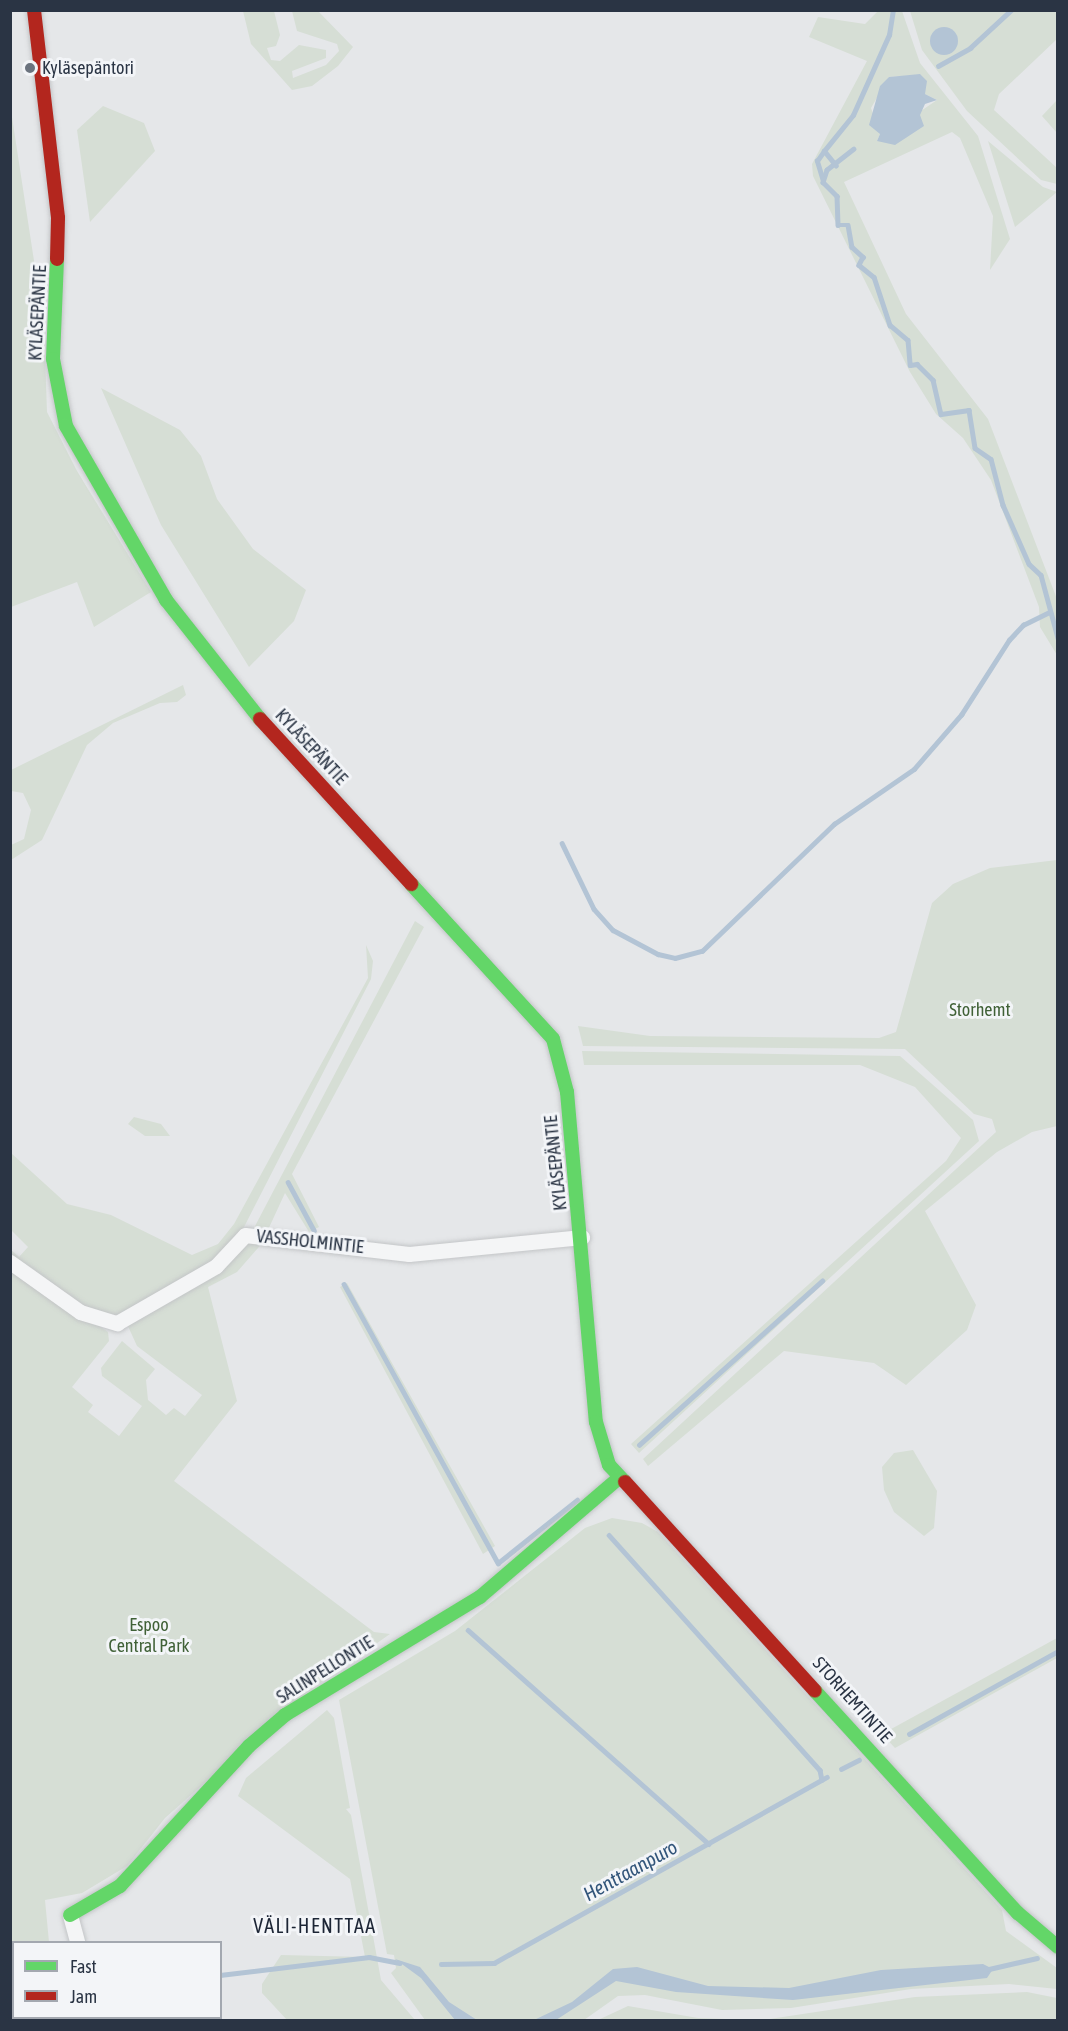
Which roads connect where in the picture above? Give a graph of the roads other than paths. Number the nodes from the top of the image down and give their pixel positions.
1 (34, 10) edge
2 (582, 1237) junction
3 (10, 1262) edge
4 (619, 1478) junction
5 (70, 1915) joint
6 (77, 1941) edge
7 (1058, 1947) edge

1 - 2 main road, KYLÄSEPÄNTIE
2 - 3 street, VASSHOLMINTIE
2 - 4 main road, KYLÄSEPÄNTIE
4 - 5 main road, SALINPELLONTIE
4 - 7 main road, STORHEMTINTIE
5 - 6 street

